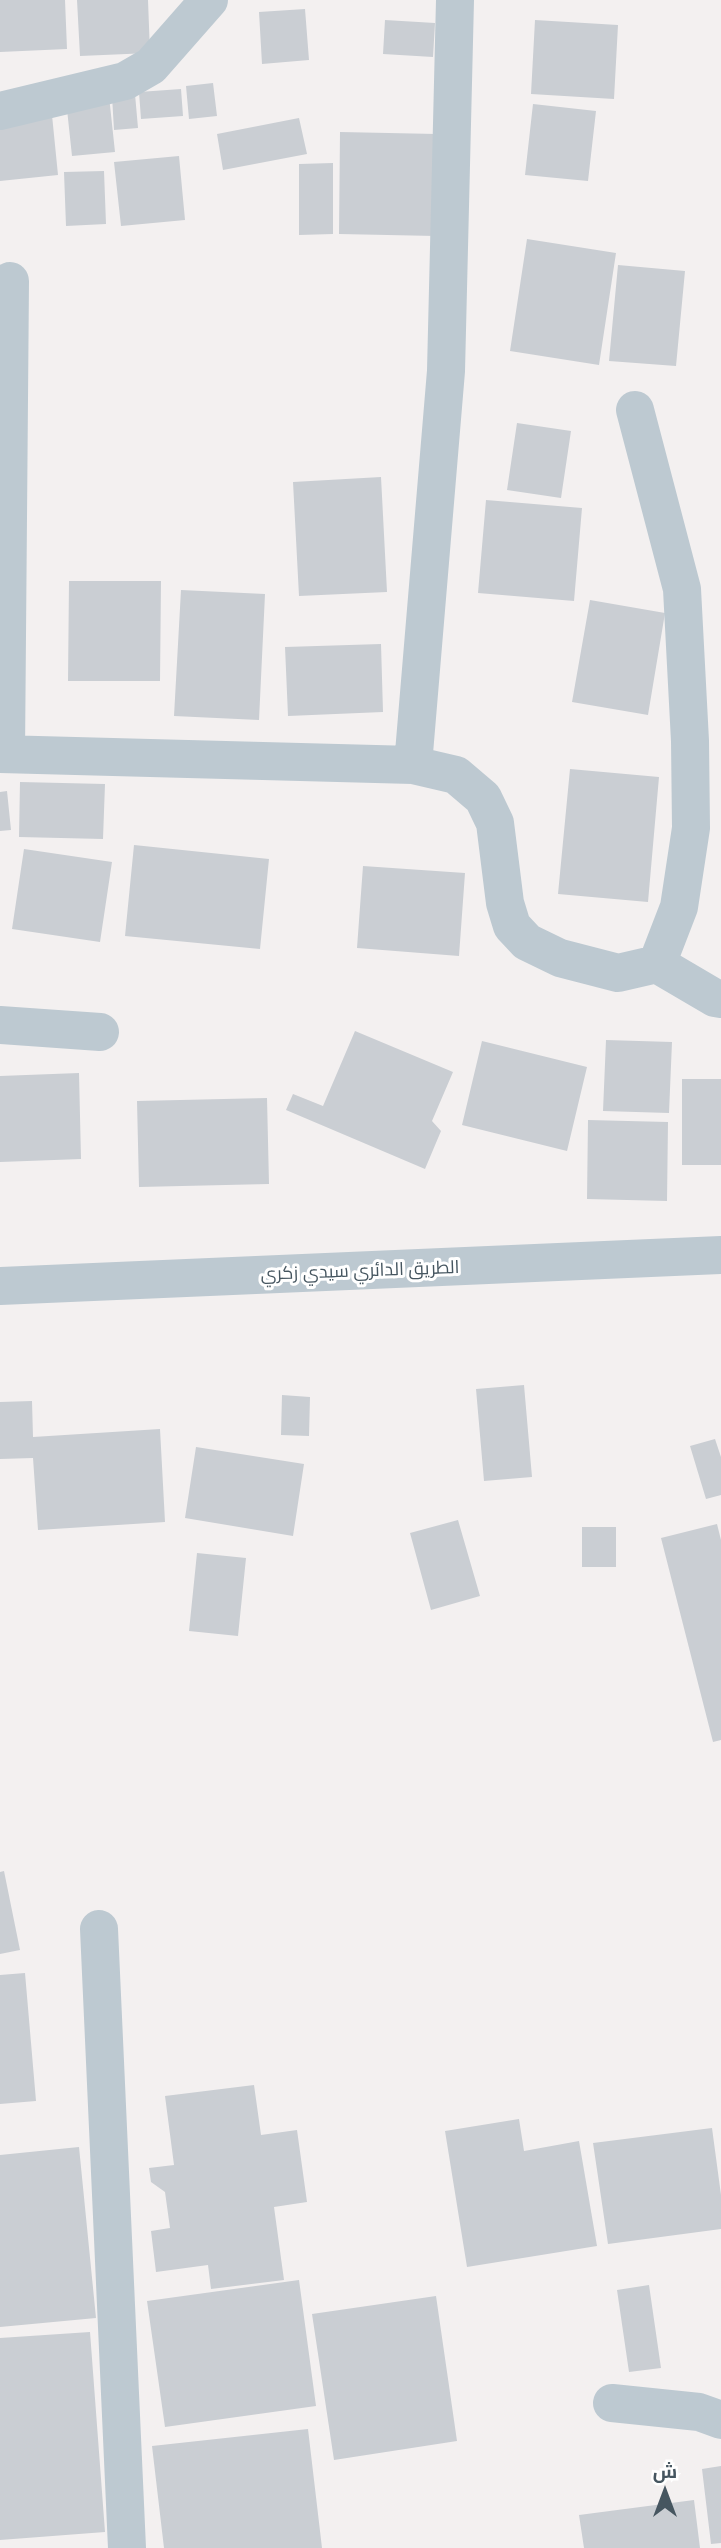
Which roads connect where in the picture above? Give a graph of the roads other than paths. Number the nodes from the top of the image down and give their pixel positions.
1 (209, 0) edge
2 (455, 0) edge
3 (0, 111) edge
4 (10, 281) dead end
5 (635, 410) dead end
6 (3, 754) edge
7 (413, 765) junction
8 (657, 964) junction
9 (721, 999) edge
10 (0, 1025) edge
11 (100, 1032) dead end
12 (721, 1255) edge
13 (0, 1286) edge
14 (99, 1929) dead end
15 (612, 2403) dead end
16 (721, 2420) edge
17 (127, 2548) edge

1 - 3 street
2 - 7 street
4 - 6 street
5 - 8 street
6 - 7 street
7 - 8 street
8 - 9 street
10 - 11 street
12 - 13 street, الطريق الدائري سيدي زكري
14 - 17 street
15 - 16 street

